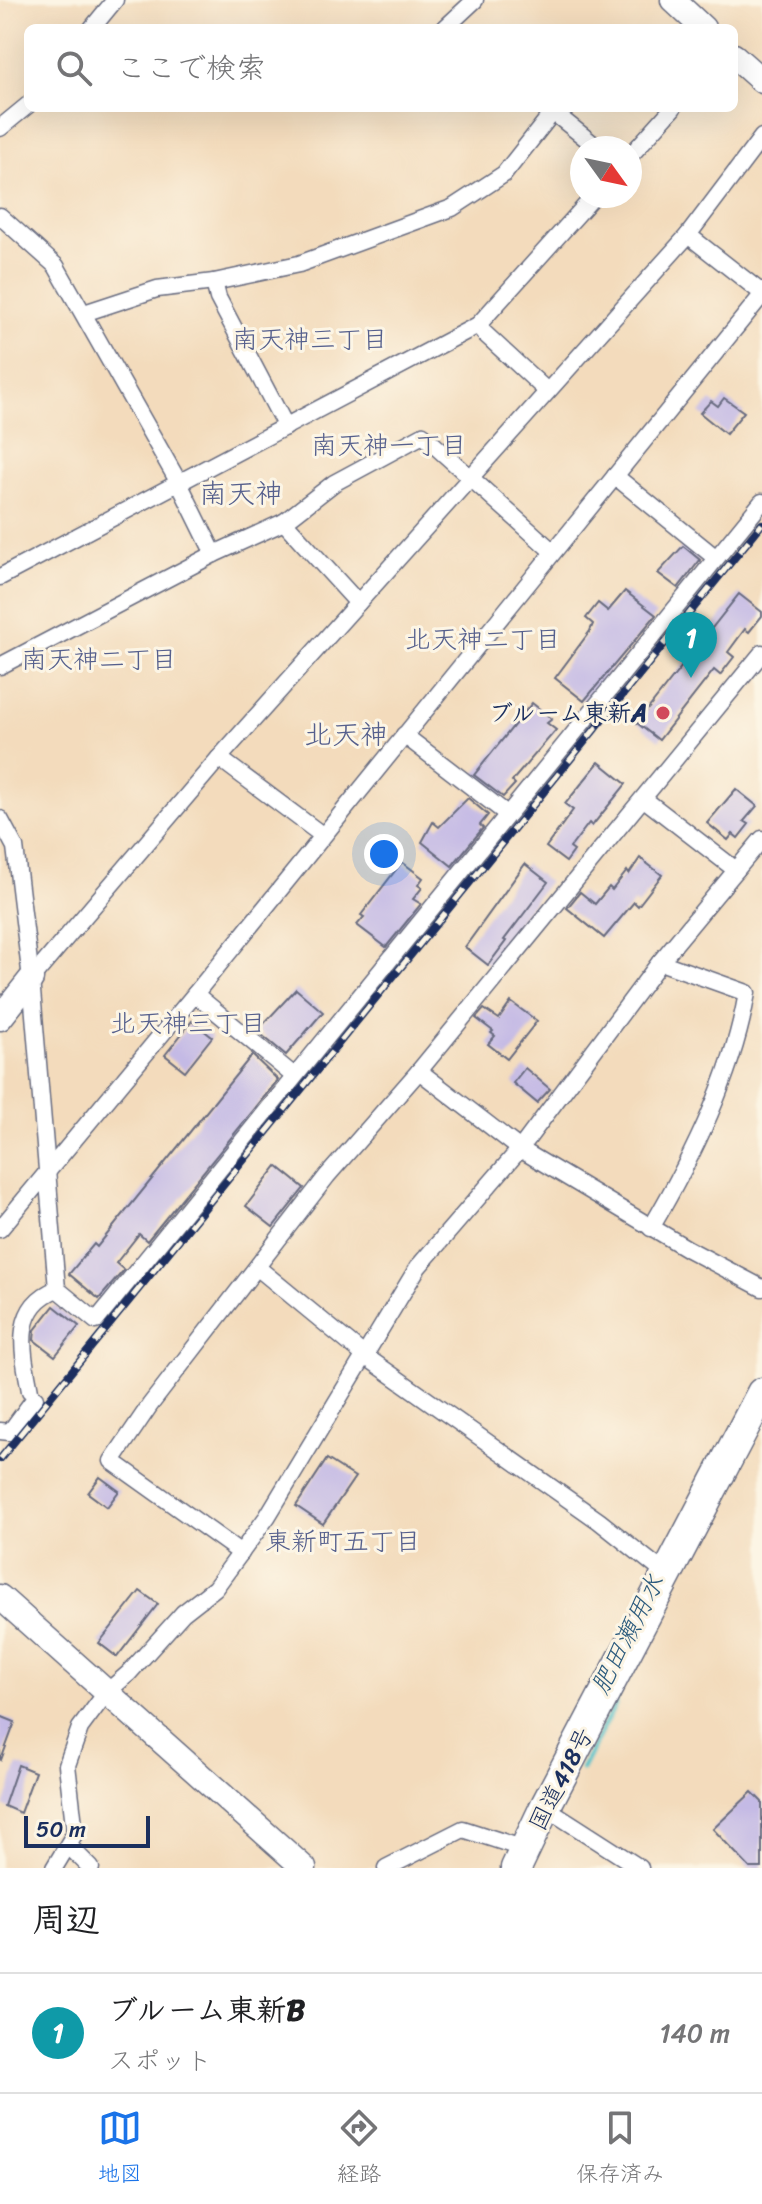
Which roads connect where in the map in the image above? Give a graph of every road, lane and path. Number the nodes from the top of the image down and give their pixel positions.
1 (115, 0) edge
2 (475, 0) edge
3 (673, 0) edge
4 (95, 24) edge
5 (449, 24) edge
6 (699, 24) edge
7 (738, 60) edge
8 (762, 81) edge
9 (24, 108) edge
10 (669, 112) edge
11 (0, 128) edge
12 (583, 136) edge
13 (762, 137) edge
14 (642, 143) edge
15 (583, 208) edge
16 (0, 216) edge
17 (688, 235) junction
18 (214, 282) junction
19 (762, 294) edge
20 (84, 313) junction
21 (478, 325) junction
22 (547, 391) junction
23 (286, 427) junction
24 (615, 476) junction
25 (469, 479) junction
26 (179, 483) junction
27 (762, 502) edge
28 (284, 522) junction
29 (552, 551) junction
30 (214, 554) junction
31 (716, 558) junction
32 (0, 577) edge
33 (358, 603) junction
34 (762, 653) edge
35 (0, 666) edge
36 (404, 735) junction
37 (219, 758) junction
38 (644, 799) junction
39 (507, 814) junction
40 (0, 819) edge
41 (322, 835) junction
42 (762, 839) edge
43 (736, 870) junction
44 (660, 962) junction
45 (31, 979) junction
46 (195, 994) junction
47 (0, 1018) edge
48 (419, 1071) junction
49 (294, 1076) junction
50 (520, 1149) junction
51 (47, 1173) junction
52 (651, 1228) junction
53 (0, 1229) edge
54 (258, 1268) junction
55 (762, 1288) edge
56 (57, 1289) junction
57 (365, 1356) junction
58 (762, 1393) edge
59 (0, 1431) edge
60 (241, 1553) junction
61 (667, 1575) junction
62 (0, 1597) edge
63 (106, 1693) junction
64 (545, 1807) junction
65 (69, 1846) junction
66 (521, 1859) edge
67 (54, 1868) edge
68 (91, 1868) edge
69 (304, 1868) edge
70 (386, 1868) edge
71 (640, 1868) edge

1 - 4 street
2 - 5 street
3 - 6 street
7 - 8 street
9 - 11 street
10 - 14 street
12 - 18 street
13 - 17 street
15 - 21 street
16 - 20 street
17 - 19 street
17 - 22 street
18 - 20 street
18 - 23 street
19 - 24 street
20 - 26 street
21 - 22 street
21 - 23 street
22 - 25 street
23 - 26 street
24 - 29 street
24 - 31 street
25 - 28 street
25 - 29 street
25 - 33 street
26 - 30 street
26 - 32 street
27 - 31 street
28 - 30 street
28 - 33 street
29 - 36 street
30 - 35 street
31 - 39 street
33 - 37 street
34 - 38 street
36 - 39 street
36 - 41 street
37 - 41 street
37 - 45 street
38 - 43 street
38 - 48 street
39 - 49 street
40 - 45 street
41 - 46 street
42 - 43 street
43 - 44 street
44 - 50 street
44 - 52 street
45 - 47 street
45 - 51 street
46 - 49 street
46 - 51 street
48 - 50 street
48 - 54 street
49 - 56 street
50 - 52 street
50 - 57 street
51 - 53 street
51 - 56 street
52 - 55 street
54 - 57 street
54 - 60 street
56 - 59 street
57 - 60 street
57 - 61 street
58 - 61 highway, 国道418号
60 - 63 street
61 - 64 highway, 国道418号
62 - 63 street
63 - 65 street
63 - 69 street
64 - 66 highway, 国道418号
64 - 71 street
65 - 67 street
65 - 68 street
66 - 70 street

